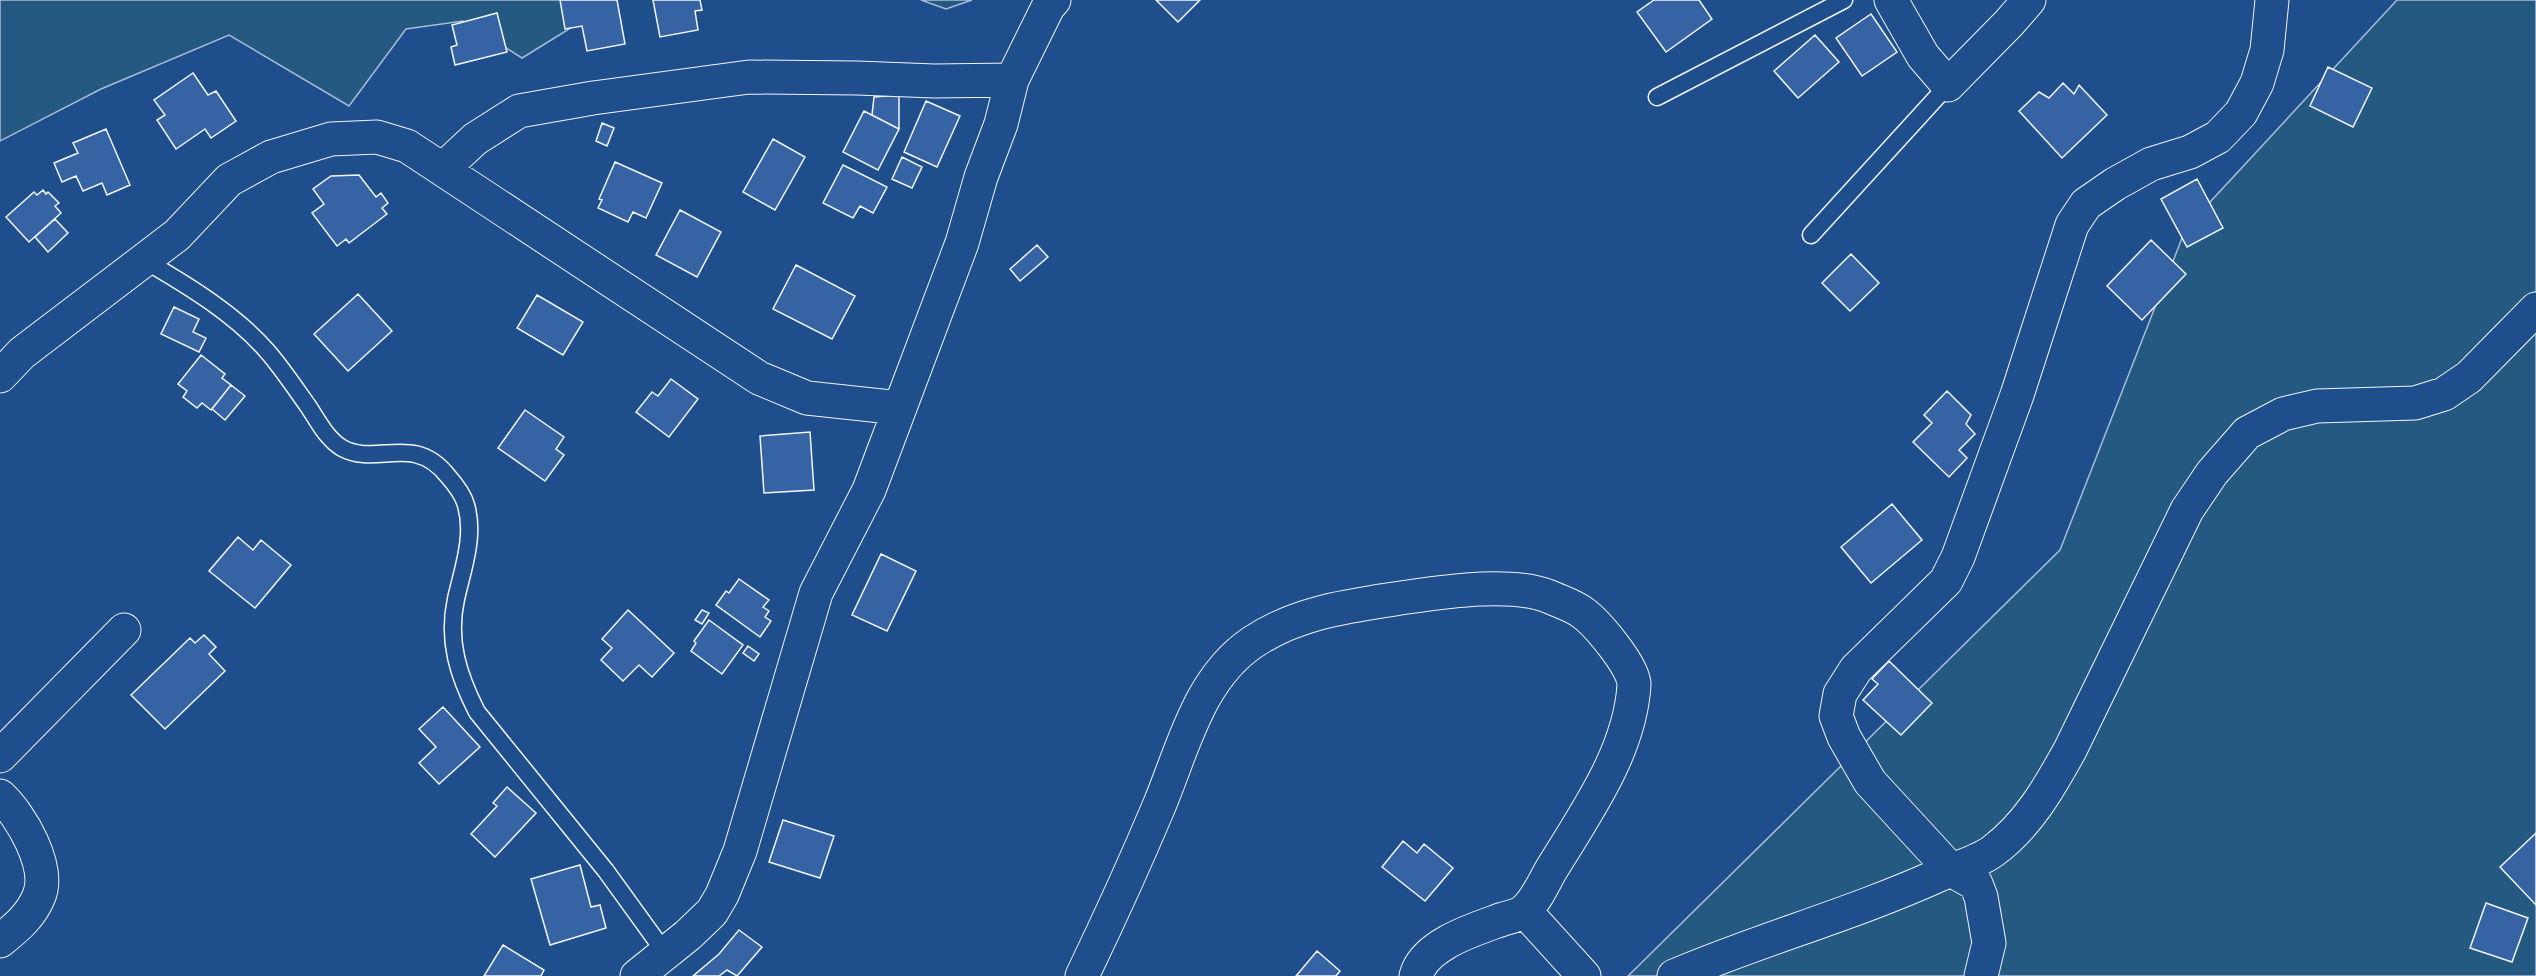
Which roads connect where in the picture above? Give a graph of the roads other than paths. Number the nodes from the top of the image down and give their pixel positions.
1 (1054, 0) edge
2 (1844, 0) edge
3 (1891, 0) edge
4 (2029, 0) edge
5 (2272, 0) edge
6 (1012, 80) junction
7 (1948, 85) junction
8 (1657, 97) dead end
9 (443, 169) junction
10 (1811, 235) dead end
11 (144, 260) junction
12 (2536, 309) edge
13 (0, 376) edge
14 (900, 408) junction
15 (124, 630) dead end
16 (0, 756) edge
17 (0, 796) edge
18 (1951, 870) junction
19 (1525, 911) junction
20 (0, 941) edge
21 (666, 954) junction
22 (637, 976) edge
23 (1082, 976) edge
24 (1416, 976) edge
25 (1584, 976) edge
26 (1674, 976) edge
27 (1981, 976) edge

1 - 6 street
2 - 8 lane
3 - 7 street
4 - 7 street
5 - 18 street
6 - 9 street
6 - 14 street
7 - 10 lane
9 - 11 street
9 - 14 street
11 - 13 street
11 - 21 lane
12 - 18 street
14 - 21 street
15 - 16 street
17 - 20 street
18 - 26 street
18 - 27 street
19 - 23 street
19 - 24 street
19 - 25 street
21 - 22 street

